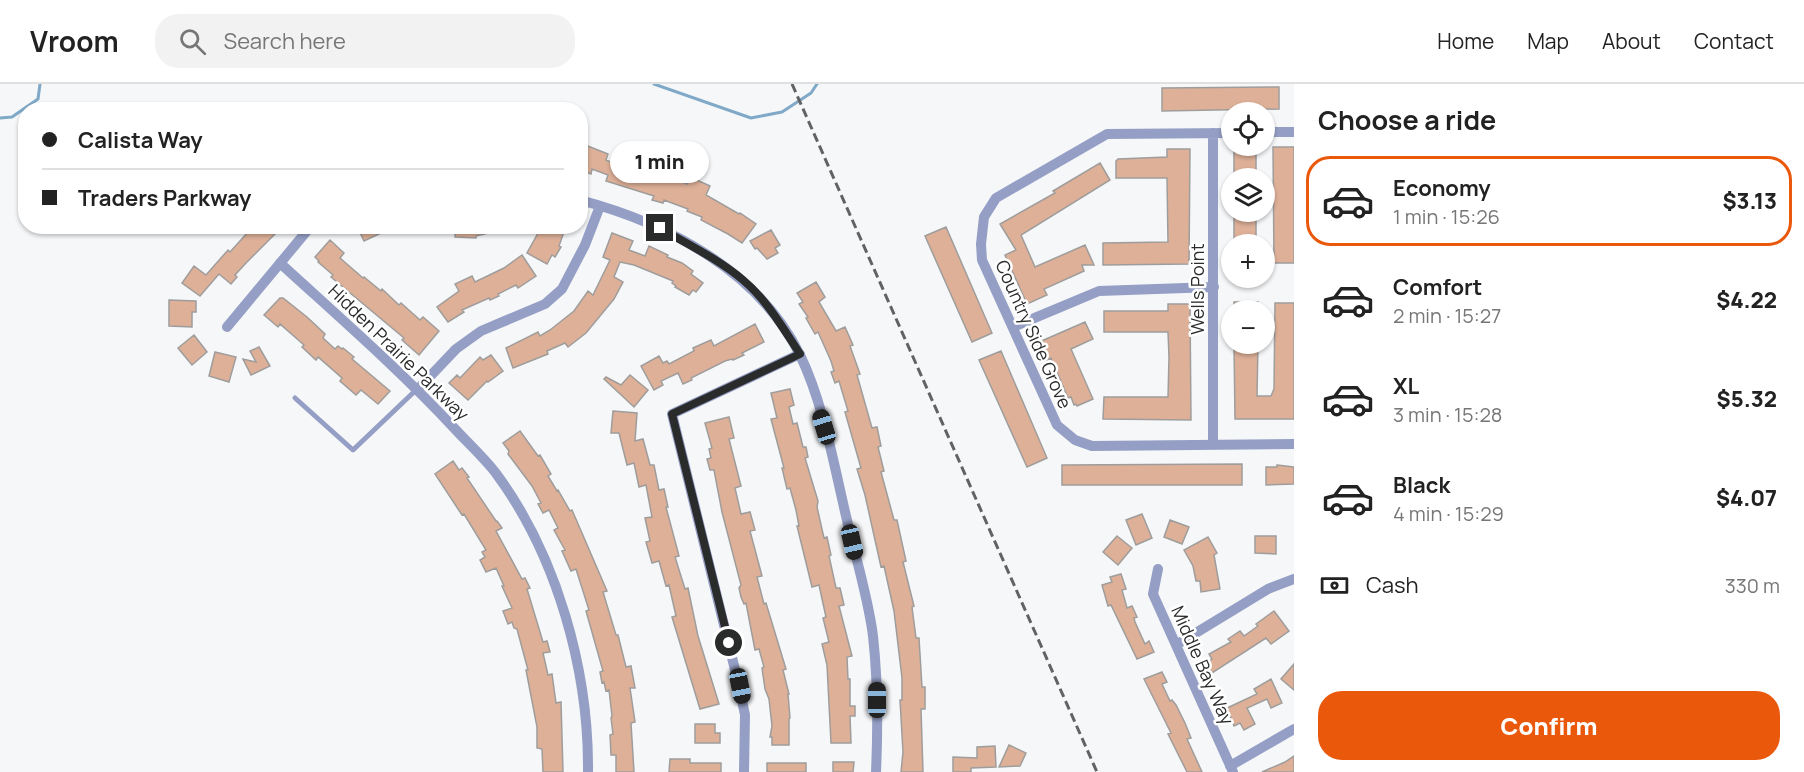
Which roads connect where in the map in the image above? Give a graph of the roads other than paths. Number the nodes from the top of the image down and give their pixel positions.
1 (1275, 132) edge
2 (1294, 132) edge
3 (1213, 133) junction
4 (1221, 133) edge
5 (588, 202) edge
6 (600, 206) junction
7 (304, 234) edge
8 (280, 263) junction
9 (1214, 287) junction
10 (226, 327) dead end
11 (1013, 327) junction
12 (800, 354) junction
13 (418, 388) junction
14 (295, 398) dead end
15 (1294, 444) edge
16 (1213, 445) junction
17 (1158, 569) dead end
18 (1294, 579) edge
19 (1176, 645) junction
20 (1294, 729) edge
21 (1232, 769) edge
22 (588, 772) edge
23 (744, 772) edge
24 (876, 772) edge

1 - 2 street
3 - 4 street, Country Side Grove
3 - 9 street, Wells Point
3 - 11 street, Country Side Grove
5 - 6 street
6 - 12 street
6 - 13 street
7 - 8 street
8 - 10 street
8 - 13 street, Hidden Prairie Parkway
9 - 11 street
9 - 16 street, Wells Point
11 - 16 street, Country Side Grove
12 - 23 street
12 - 24 street
13 - 14 lane
13 - 22 street, Hidden Prairie Parkway
15 - 16 street, Country Side Grove
17 - 19 street, Middle Bay Way
18 - 19 street
19 - 21 street, Middle Bay Way
20 - 21 street

